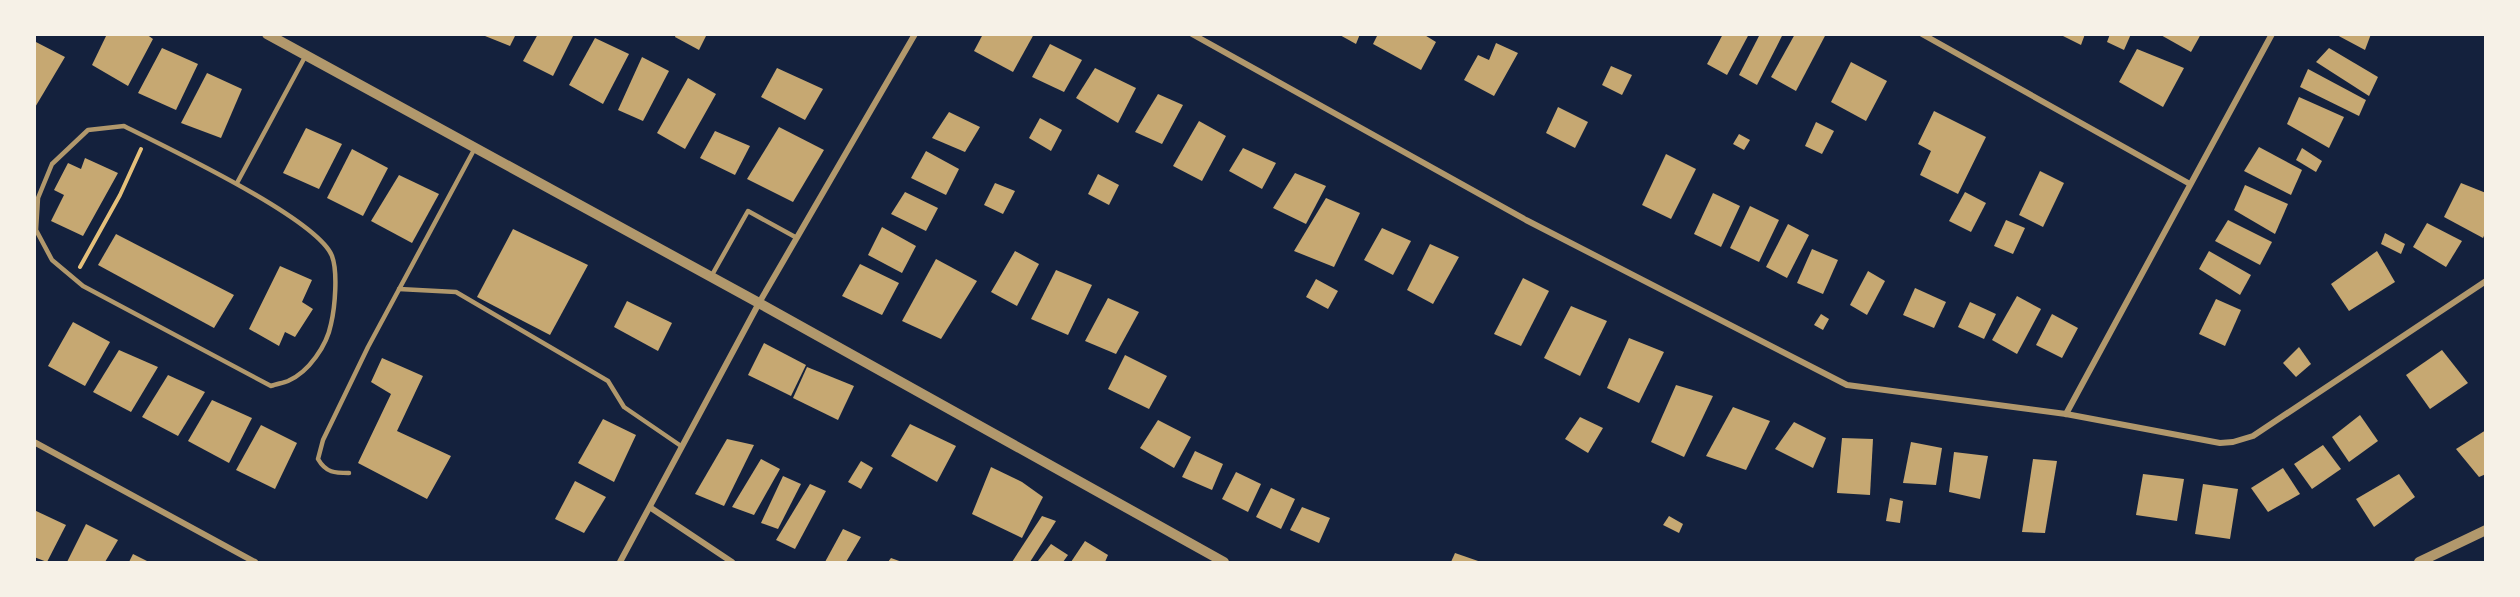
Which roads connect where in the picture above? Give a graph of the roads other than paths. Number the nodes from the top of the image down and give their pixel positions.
1 (267, 34) edge
2 (915, 34) edge
3 (1192, 34) edge
4 (1922, 34) edge
5 (2272, 34) edge
6 (306, 55) junction
7 (475, 148) junction
8 (237, 183) junction
9 (2190, 184) junction
10 (797, 238) junction
11 (711, 277) junction
12 (2486, 281) edge
13 (399, 289) junction
14 (759, 303) junction
15 (2066, 414) junction
16 (34, 442) edge
17 (681, 446) junction
18 (350, 473) dead end
19 (651, 508) junction
20 (2486, 530) edge
21 (255, 562) edge
22 (620, 562) edge
23 (732, 562) edge
24 (1224, 562) edge
25 (2419, 562) edge

1 - 6 street
2 - 10 street
3 - 15 street
4 - 9 street
5 - 9 street
6 - 7 street
6 - 8 lane
7 - 11 street
7 - 13 lane
8 - 8 lane
9 - 15 street
10 - 11 lane
10 - 14 street
11 - 14 street
12 - 15 street
13 - 17 lane
13 - 18 lane
14 - 17 street
14 - 24 street
16 - 21 street
17 - 19 street
19 - 22 street
19 - 23 street
20 - 25 street

